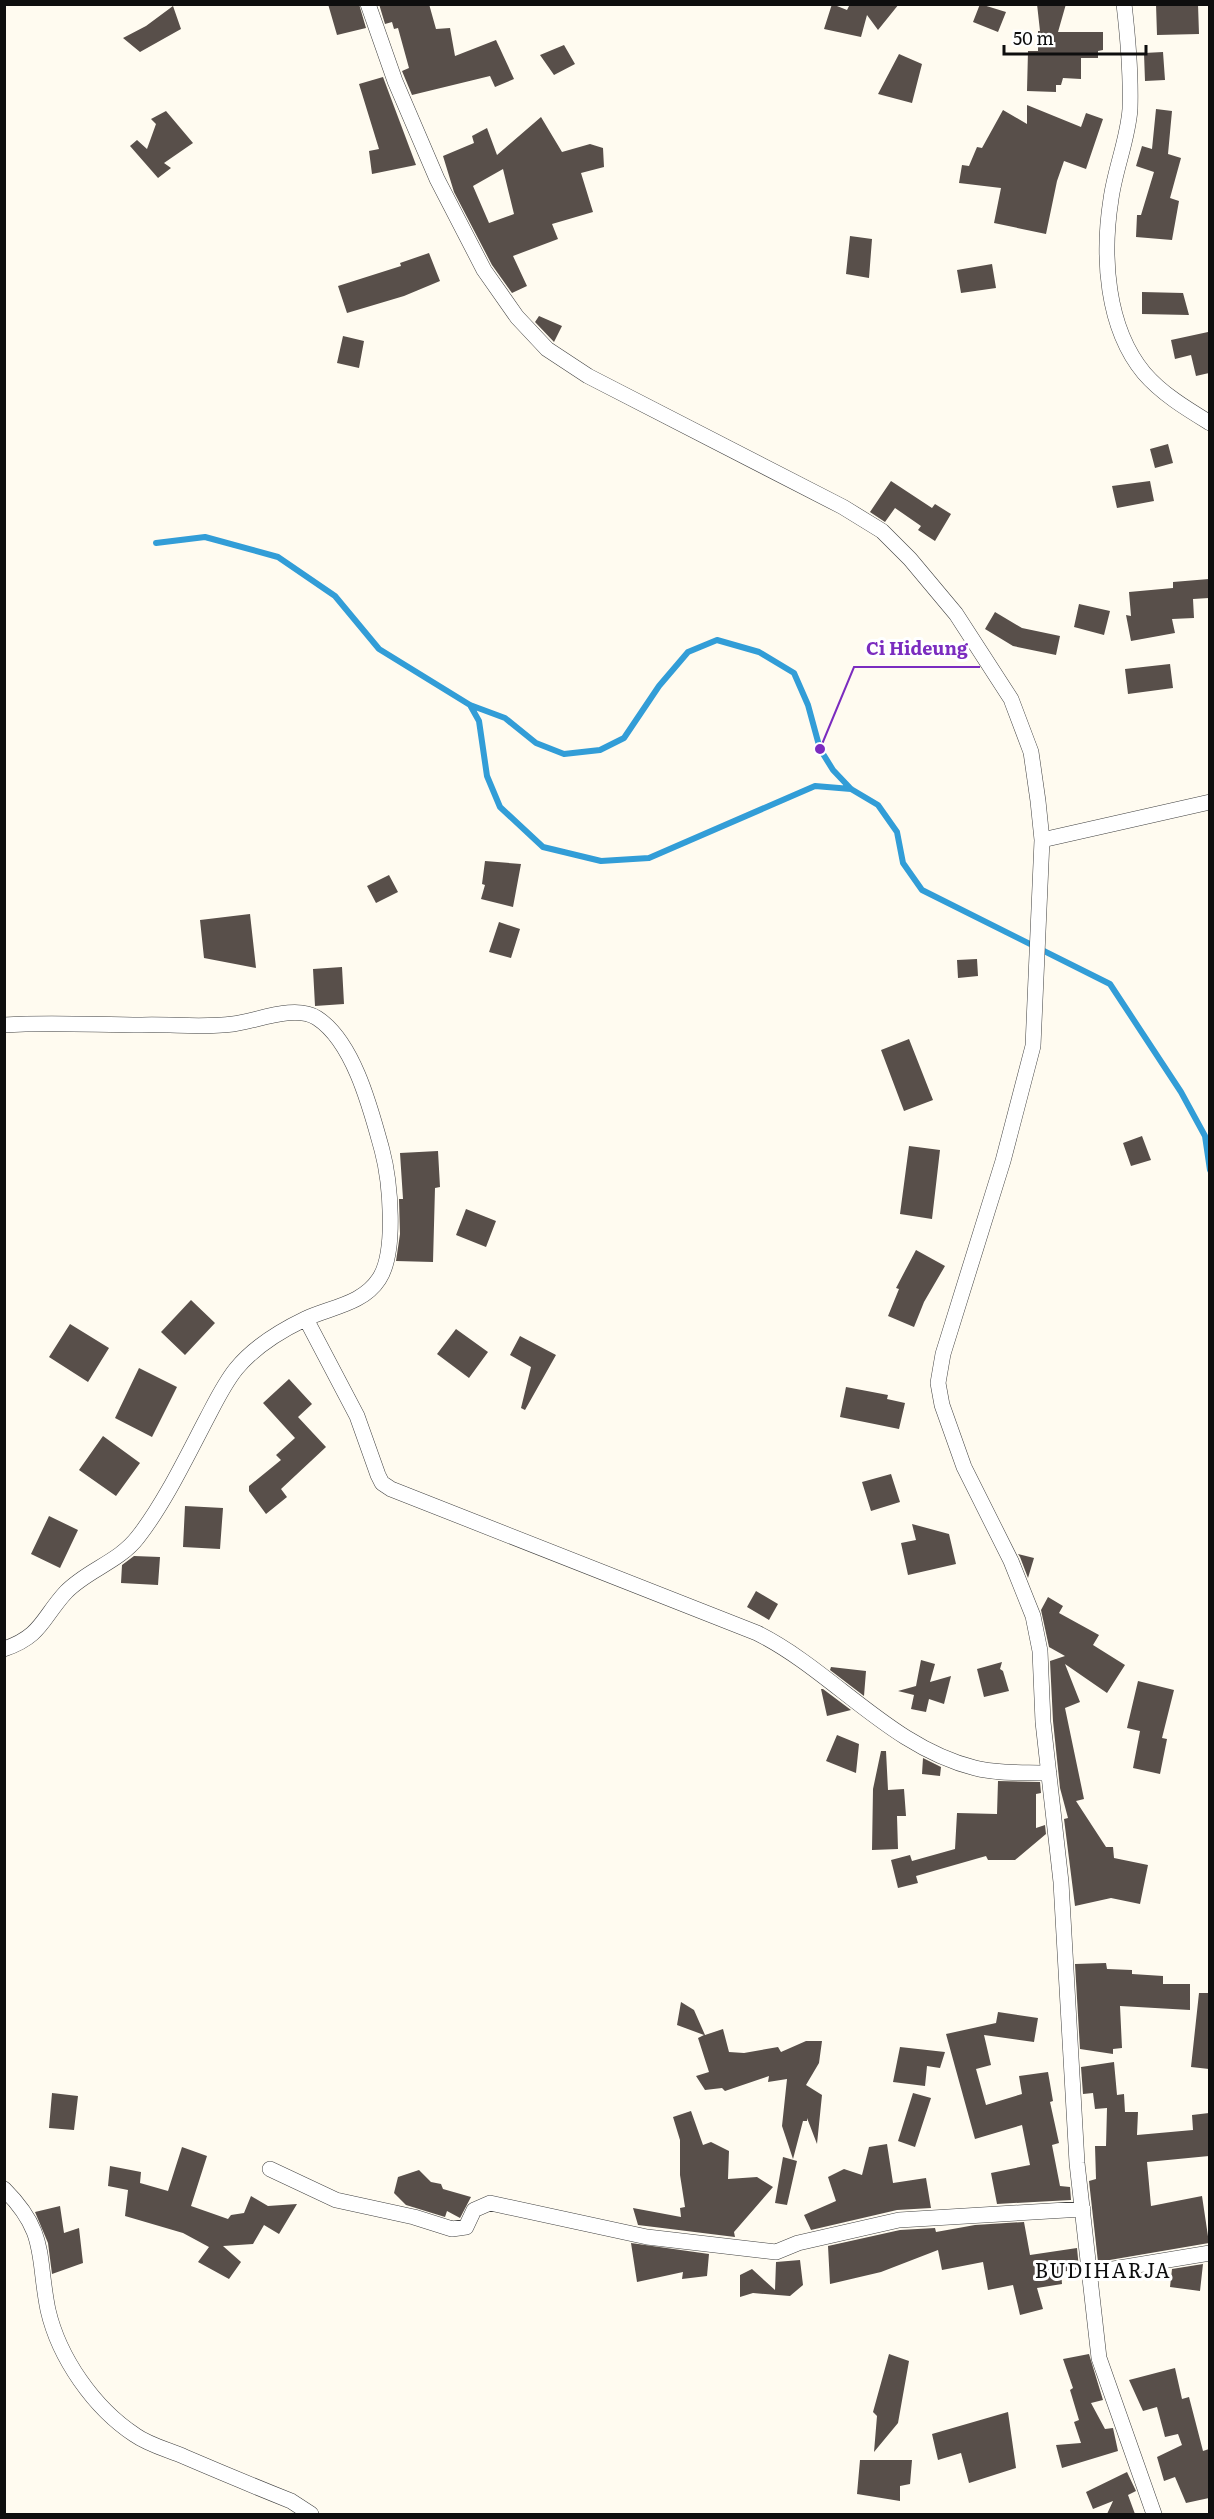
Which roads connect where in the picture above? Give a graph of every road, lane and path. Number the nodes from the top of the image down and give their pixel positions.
1 (368, 4) edge
2 (1124, 4) edge
3 (1209, 423) edge
4 (1209, 802) edge
5 (1042, 840) junction
6 (4, 1025) edge
7 (306, 1319) junction
8 (4, 1649) edge
9 (1048, 1773) junction
10 (270, 2169) dead end
11 (4, 2189) edge
12 (1083, 2209) junction
13 (1209, 2253) edge
14 (1089, 2273) junction
15 (311, 2514) edge
16 (1154, 2514) edge

1 - 5 street
2 - 3 street
4 - 5 street
5 - 9 street
6 - 7 street
7 - 8 street
7 - 9 street
9 - 12 street
10 - 12 street
11 - 15 street
12 - 14 street
13 - 14 street
14 - 16 street

